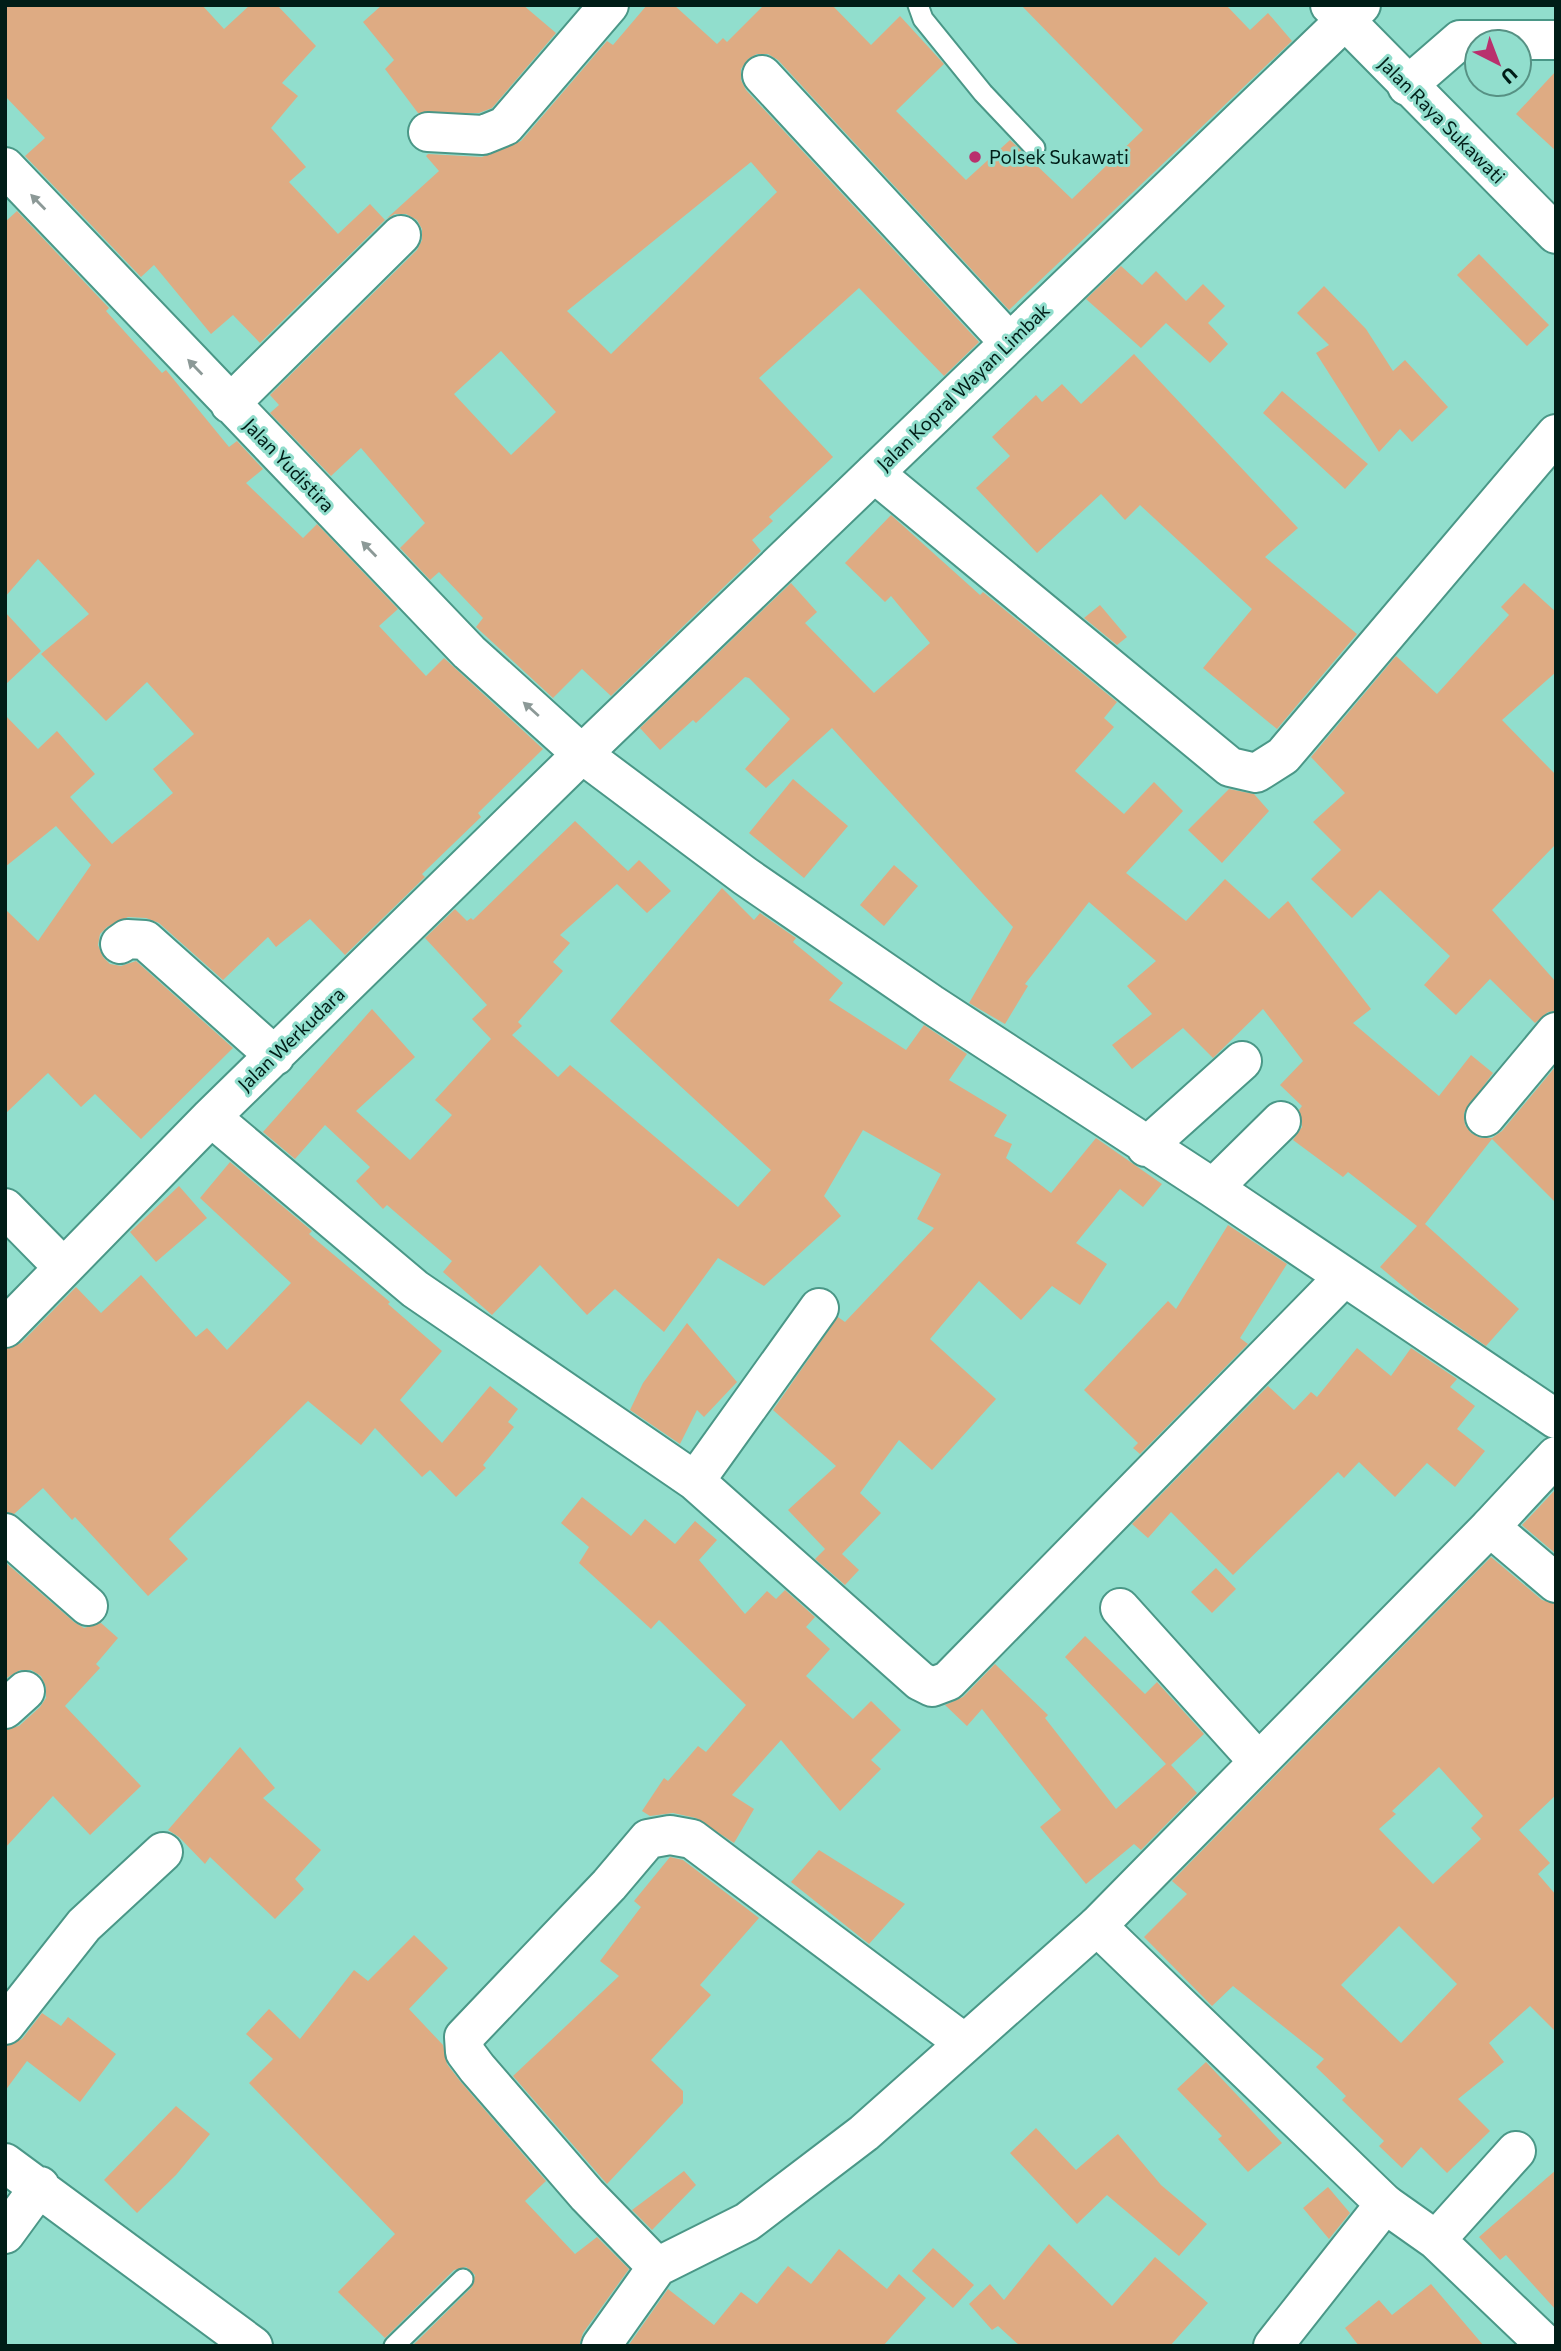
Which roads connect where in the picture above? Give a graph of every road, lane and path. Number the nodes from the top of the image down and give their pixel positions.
1 (609, 5) edge
2 (918, 5) edge
3 (1345, 11) edge
4 (1556, 40) edge
5 (762, 75) dead end
6 (1407, 86) junction
7 (428, 132) dead end
8 (1035, 148) dead end
9 (5, 167) edge
10 (401, 234) dead end
11 (1556, 234) edge
12 (1009, 342) junction
13 (230, 404) junction
14 (1556, 434) edge
15 (874, 473) junction
16 (582, 754) junction
17 (120, 944) dead end
18 (1556, 1032) edge
19 (275, 1056) junction
20 (1242, 1061) dead end
21 (211, 1117) junction
22 (1485, 1117) dead end
23 (1281, 1121) dead end
24 (1146, 1147) junction
25 (1213, 1188) junction
26 (5, 1208) edge
27 (63, 1267) junction
28 (1344, 1277) junction
29 (819, 1308) dead end
30 (5, 1328) edge
31 (1556, 1419) edge
32 (1556, 1456) edge
33 (695, 1481) junction
34 (1490, 1527) junction
35 (5, 1533) edge
36 (1556, 1583) edge
37 (88, 1606) dead end
38 (1120, 1608) dead end
39 (1258, 1760) junction
40 (163, 1852) dead end
41 (1097, 1926) junction
42 (5, 2025) edge
43 (963, 2042) junction
44 (1516, 2151) dead end
45 (5, 2162) edge
46 (40, 2186) junction
47 (1385, 2204) junction
48 (5, 2234) edge
49 (1436, 2241) junction
50 (657, 2267) junction
51 (463, 2279) dead end
52 (253, 2346) edge
53 (394, 2346) edge
54 (601, 2346) edge
55 (1273, 2346) edge
56 (1547, 2346) edge

1 - 7 main road
2 - 8 lane
3 - 6 main road, Jalan Raya Sukawati
3 - 12 main road, Jalan Kopral Wayan Limbak
4 - 6 main road
5 - 12 main road
6 - 11 main road, Jalan Raya Sukawati
13 -> 9 main road, Jalan Yudistira
10 - 13 main road
12 - 15 main road, Jalan Kopral Wayan Limbak
16 -> 13 main road, Jalan Yudistira
14 - 15 main road
15 - 16 main road, Jalan Kopral Wayan Limbak
16 - 19 main road, Jalan Werkudara
16 - 24 main road, Jalan Yudistira
17 - 19 main road
18 - 22 main road
19 - 21 main road, Jalan Werkudara
20 - 24 main road
21 - 27 main road, Jalan Werkudara
21 - 33 main road
23 - 25 main road
24 - 25 main road, Jalan Yudistira
25 - 28 main road, Jalan Yudistira
26 - 27 main road
27 - 30 main road, Jalan Werkudara
28 - 31 main road, Jalan Yudistira
28 - 33 main road
29 - 33 main road
32 - 34 main road
34 - 36 main road
34 - 39 main road
35 - 37 main road
38 - 39 main road
39 - 41 main road
40 - 42 main road
41 - 43 main road
41 - 47 main road
43 - 50 main road
43 - 50 main road
44 - 49 main road
45 - 46 main road
46 - 48 main road
46 - 52 main road
47 - 49 main road
47 - 55 main road
49 - 56 main road
50 - 54 main road
51 - 53 lane

